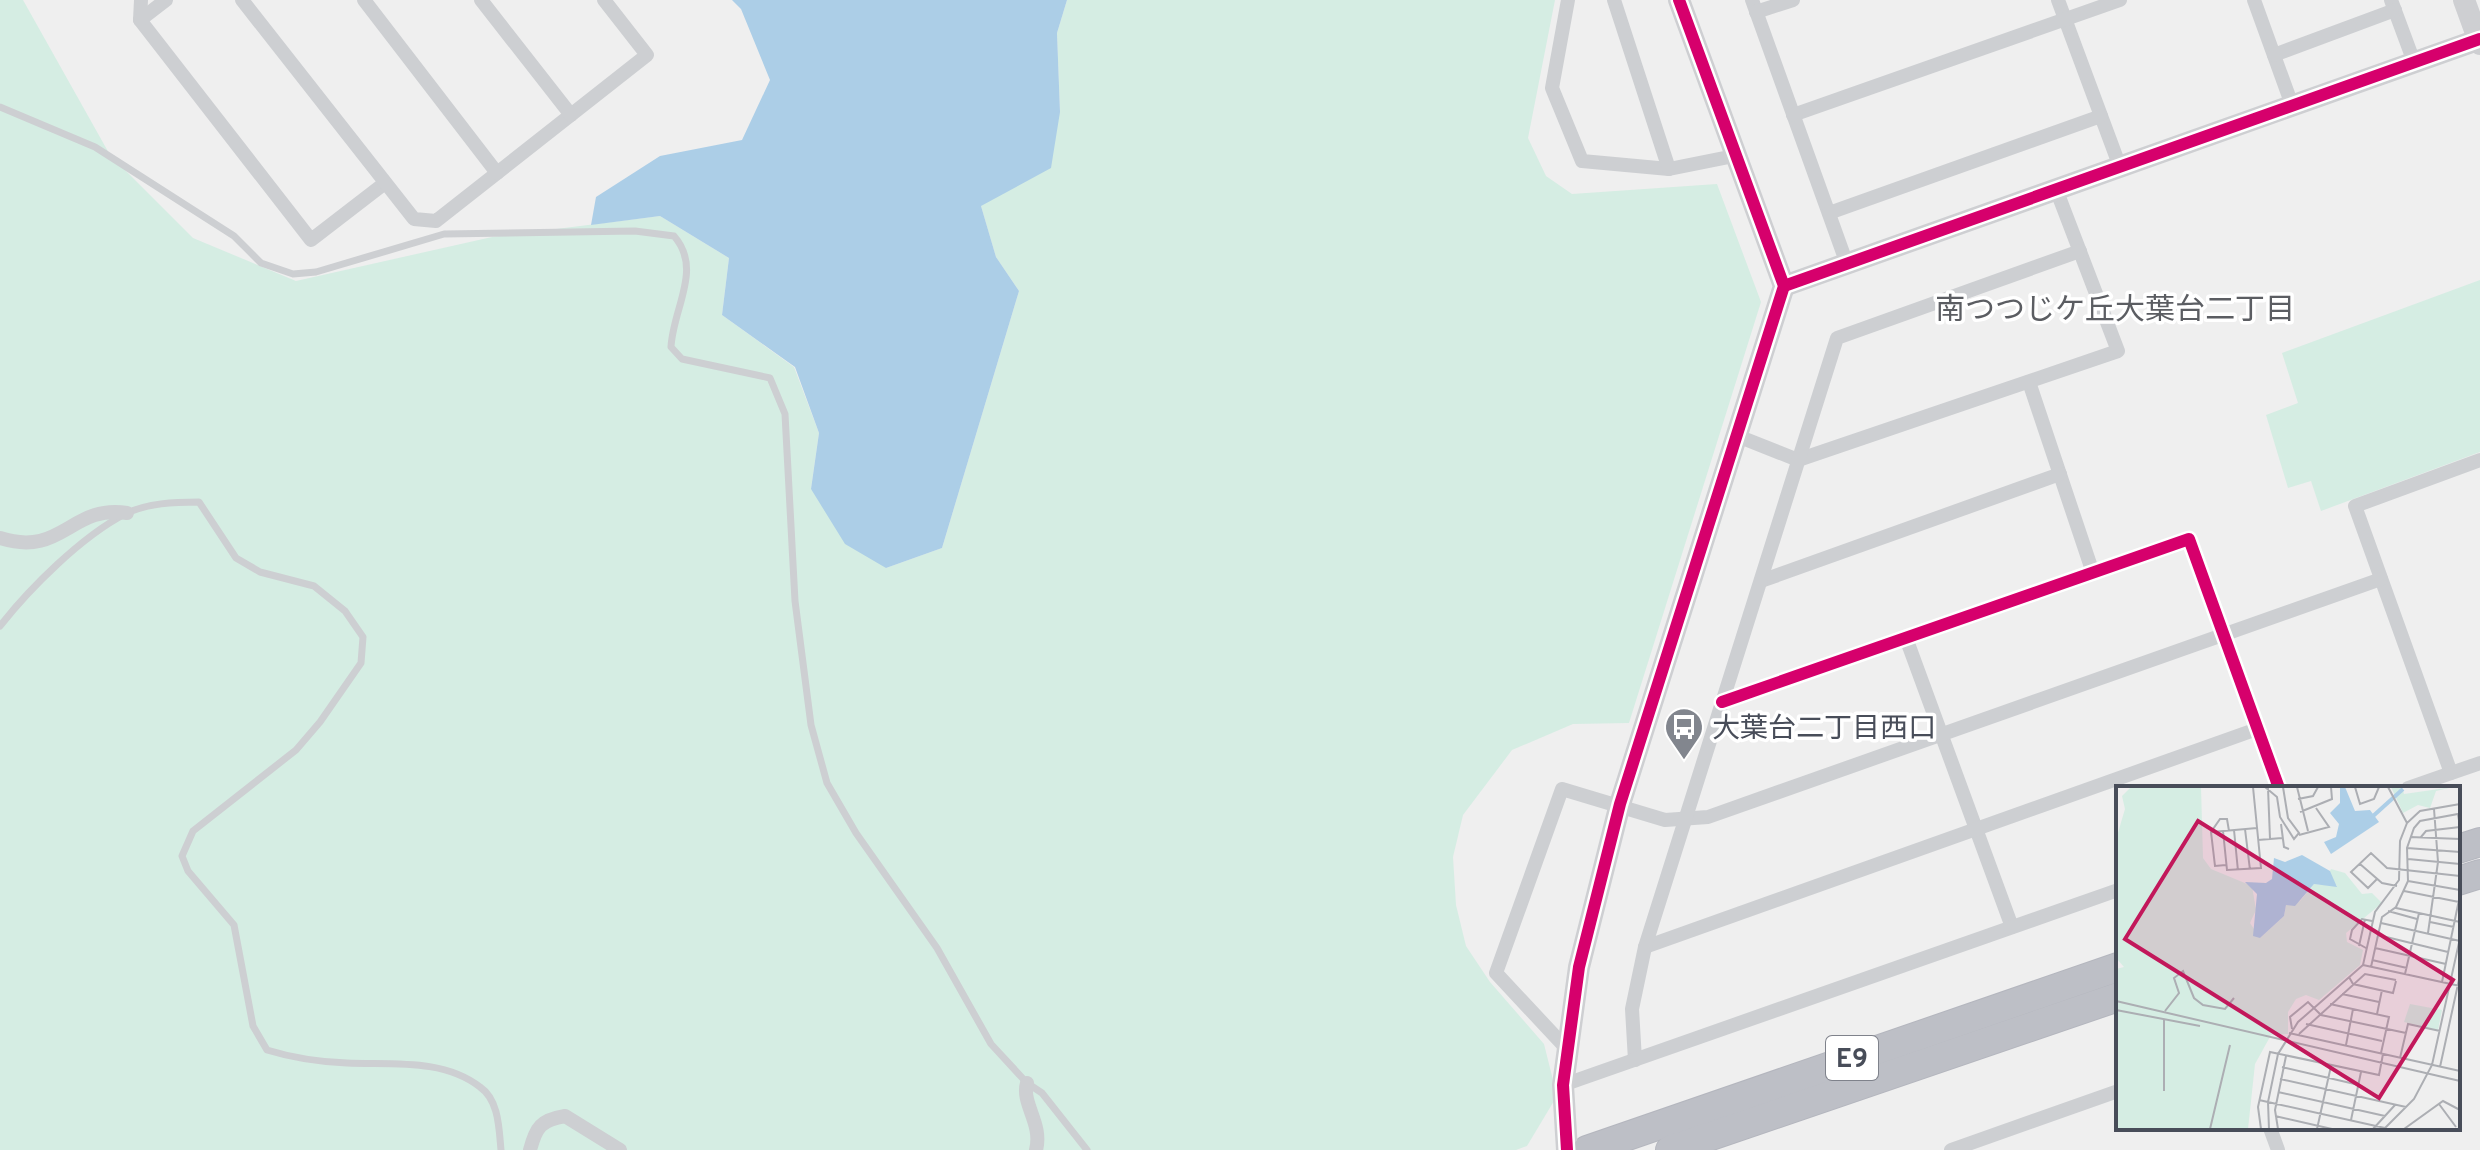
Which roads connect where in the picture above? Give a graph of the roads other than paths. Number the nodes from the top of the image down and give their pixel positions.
1 (141, 0) edge
2 (166, 0) edge
3 (242, 0) edge
4 (364, 0) edge
5 (481, 0) edge
6 (604, 0) edge
7 (1568, 0) edge
8 (1614, 0) edge
9 (1679, 0) edge
10 (1793, 0) edge
11 (2058, 0) edge
12 (2120, 0) edge
13 (2254, 0) edge
14 (2464, 0) edge
15 (2393, 5) edge
16 (1754, 6) edge
17 (2065, 19) junction
18 (140, 20) junction
19 (2479, 41) edge
20 (2274, 55) junction
21 (2414, 62) junction
22 (2292, 105) junction
23 (0, 107) edge
24 (571, 115) junction
25 (1793, 115) junction
26 (2101, 116) junction
27 (1734, 156) junction
28 (2120, 167) junction
29 (1669, 169) junction
30 (497, 173) junction
31 (385, 183) junction
32 (2056, 189) junction
33 (1829, 213) junction
34 (2080, 251) junction
35 (1847, 264) junction
36 (1784, 286) junction
37 (2029, 382) junction
38 (1735, 435) junction
39 (1798, 460) junction
40 (2480, 460) edge
41 (2060, 474) junction
42 (127, 513) junction
43 (0, 538) edge
44 (2093, 573) junction
45 (2381, 579) junction
46 (1761, 581) junction
47 (0, 626) edge
48 (2224, 635) junction
49 (1906, 638) junction
50 (1722, 702) junction
51 (2257, 729) junction
52 (1941, 735) junction
53 (2480, 763) edge
54 (2451, 773) junction
55 (2278, 786) edge
56 (2414, 786) edge
57 (1620, 804) junction
58 (1685, 820) junction
59 (1976, 829) junction
60 (2480, 842) edge
61 (2460, 848) edge
62 (2480, 874) edge
63 (2460, 880) edge
64 (2116, 891) edge
65 (2012, 927) junction
66 (1645, 947) junction
67 (2116, 968) edge
68 (2116, 998) edge
69 (1566, 1048) junction
70 (1635, 1060) junction
71 (1027, 1083) junction
72 (2116, 1092) edge
73 (1563, 1094) junction
74 (1997, 1134) junction
75 (501, 1150) edge
76 (530, 1150) edge
77 (620, 1150) edge
78 (1036, 1150) edge
79 (1087, 1150) edge
80 (1567, 1150) edge
81 (1587, 1150) edge
82 (1670, 1150) edge
83 (1951, 1150) edge
84 (2003, 1150) edge

1 - 18 street
2 - 18 street
3 - 31 street
4 - 30 street
5 - 24 street
6 - 24 street
7 - 29 street
8 - 29 street
9 - 27 street
10 - 16 street
11 - 17 street
12 - 17 street
13 - 20 street
14 - 19 street
15 - 20 street
15 - 21 street
16 - 25 street
17 - 25 street
17 - 26 street
18 - 31 street
19 - 21 street
20 - 22 street
21 - 22 street
22 - 28 street
23 - 71 lane
24 - 30 street
25 - 33 street
26 - 28 street
26 - 33 street
27 - 29 street
27 - 36 street
28 - 32 street
30 - 31 street
32 - 34 street
32 - 35 street
33 - 35 street
34 - 37 street
34 - 39 street
35 - 36 street
36 - 38 street
37 - 39 street
37 - 41 street
38 - 39 street
38 - 57 street
39 - 46 street
40 - 45 street
41 - 44 street
41 - 46 street
42 - 43 street
42 - 47 lane
42 - 75 lane
44 - 48 street
44 - 49 street
45 - 48 street
45 - 54 street
46 - 50 street
48 - 51 street
48 - 52 street
49 - 50 street
49 - 52 street
50 - 58 street
51 - 55 street
51 - 59 street
52 - 58 street
52 - 59 street
53 - 54 street
54 - 56 street
57 - 58 street
57 - 69 street
57 - 69 street
58 - 66 street
59 - 65 street
59 - 66 street
60 - 61 highway
62 - 63 highway
64 - 65 street
65 - 70 street
66 - 70 street
67 - 81 highway, E9
68 - 82 highway, E9
69 - 73 street
70 - 73 street
71 - 78 street
71 - 79 lane
72 - 74 street
73 - 80 street
74 - 83 street
74 - 84 street
76 - 77 street

